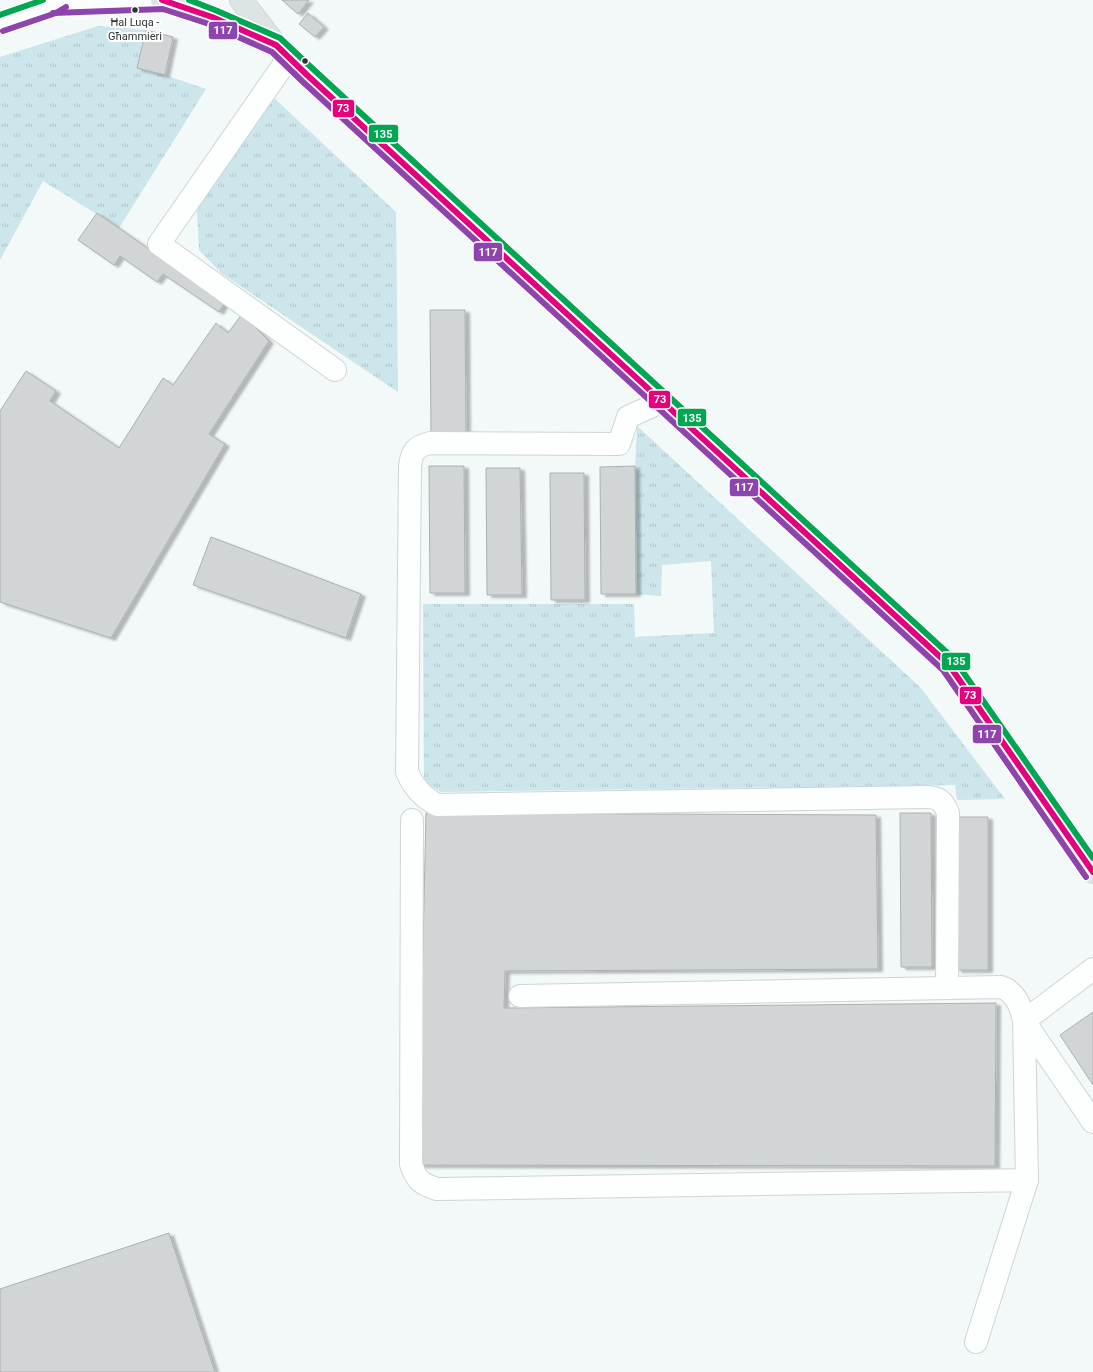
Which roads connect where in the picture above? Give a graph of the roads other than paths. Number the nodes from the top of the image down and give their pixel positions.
1 (163, 0) edge
2 (241, 0) edge
3 (58, 2) edge
4 (195, 4) edge
5 (0, 23) edge
6 (283, 51) junction
7 (335, 370) dead end
8 (662, 401) junction
9 (412, 820) dead end
10 (1093, 872) edge
11 (1093, 969) edge
12 (946, 988) junction
13 (520, 996) dead end
14 (1024, 1021) junction
15 (1093, 1122) edge
16 (1026, 1180) junction
17 (976, 1342) dead end

1 - 3 lane
1 - 4 main road
2 - 6 main road
3 - 5 lane
4 - 6 main road
6 - 7 lane
6 - 8 main road
8 - 10 main road
8 - 12 lane
9 - 16 lane
11 - 14 lane
12 - 13 lane
12 - 14 lane
14 - 15 lane
14 - 16 lane
16 - 17 lane

